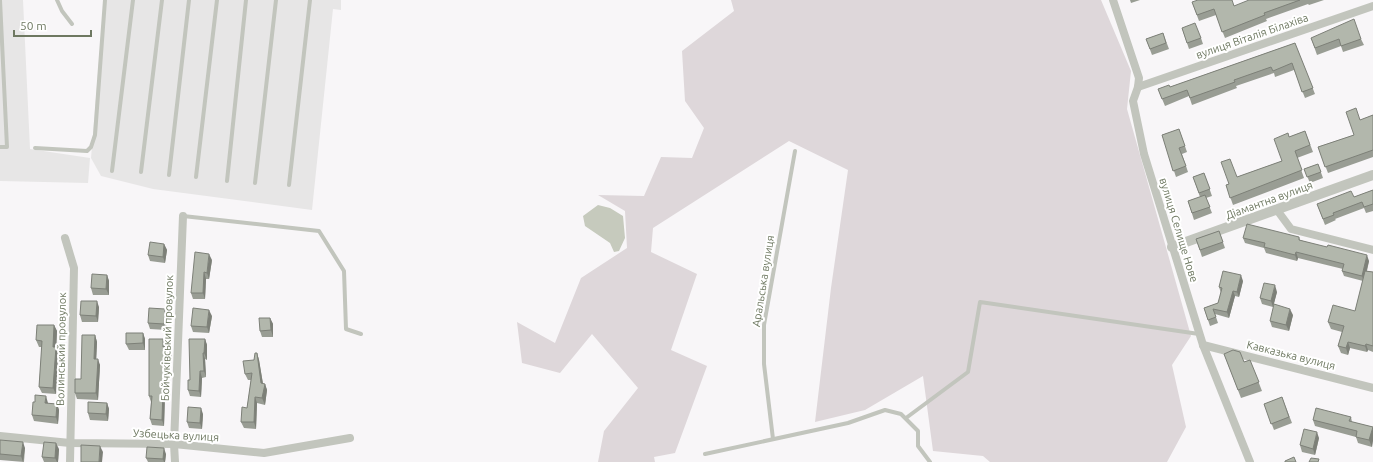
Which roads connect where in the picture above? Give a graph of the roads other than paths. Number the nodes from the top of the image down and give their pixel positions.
1 (0, 0) edge
2 (57, 0) edge
3 (105, 0) edge
4 (133, 0) edge
5 (162, 0) edge
6 (189, 0) edge
7 (217, 0) edge
8 (246, 0) edge
9 (276, 0) edge
10 (310, 0) edge
11 (1113, 0) edge
12 (1373, 6) edge
13 (72, 24) dead end
14 (1138, 87) junction
15 (0, 147) edge
16 (35, 148) dead end
17 (795, 151) dead end
18 (112, 171) dead end
19 (141, 172) dead end
20 (169, 175) dead end
21 (1373, 175) edge
22 (196, 177) dead end
23 (227, 181) dead end
24 (255, 183) dead end
25 (289, 185) dead end
26 (1277, 210) junction
27 (183, 216) joint
28 (65, 238) dead end
29 (1172, 247) junction
30 (1373, 250) edge
31 (361, 334) dead end
32 (1199, 334) junction
33 (1203, 345) junction
34 (1373, 388) edge
35 (906, 418) junction
36 (0, 436) edge
37 (350, 438) dead end
38 (773, 439) junction
39 (70, 443) junction
40 (174, 444) junction
41 (705, 454) dead end
42 (70, 462) edge
43 (175, 462) edge
44 (930, 462) edge
45 (1250, 462) edge

1 - 15 lane
2 - 13 lane
3 - 16 lane
4 - 18 lane
5 - 19 lane
6 - 20 lane
7 - 22 lane
8 - 23 lane
9 - 24 lane
10 - 25 lane
11 - 14 street, вулиця Селище Нове
12 - 14 street, вулиця Віталія Білахіва
14 - 29 street, вулиця Селище Нове
17 - 38 lane, Аральська вулиця
21 - 26 street, Діамантна вулиця
26 - 29 street, Діамантна вулиця
26 - 30 street
27 - 31 lane
27 - 40 street, Бойчуківський провулок
28 - 39 street, Волинський провулок
29 - 32 street, вулиця Селище Нове
32 - 33 street, вулиця Селище Нове
32 - 35 lane
33 - 34 street, Кавказька вулиця
33 - 45 street, вулиця Селище Нове
35 - 38 lane
35 - 44 lane
36 - 39 street, Узбецька вулиця
37 - 40 street, Узбецька вулиця
38 - 41 lane
39 - 40 street, Узбецька вулиця
39 - 42 street, Волинський провулок
40 - 43 street, Бойчуківський провулок

